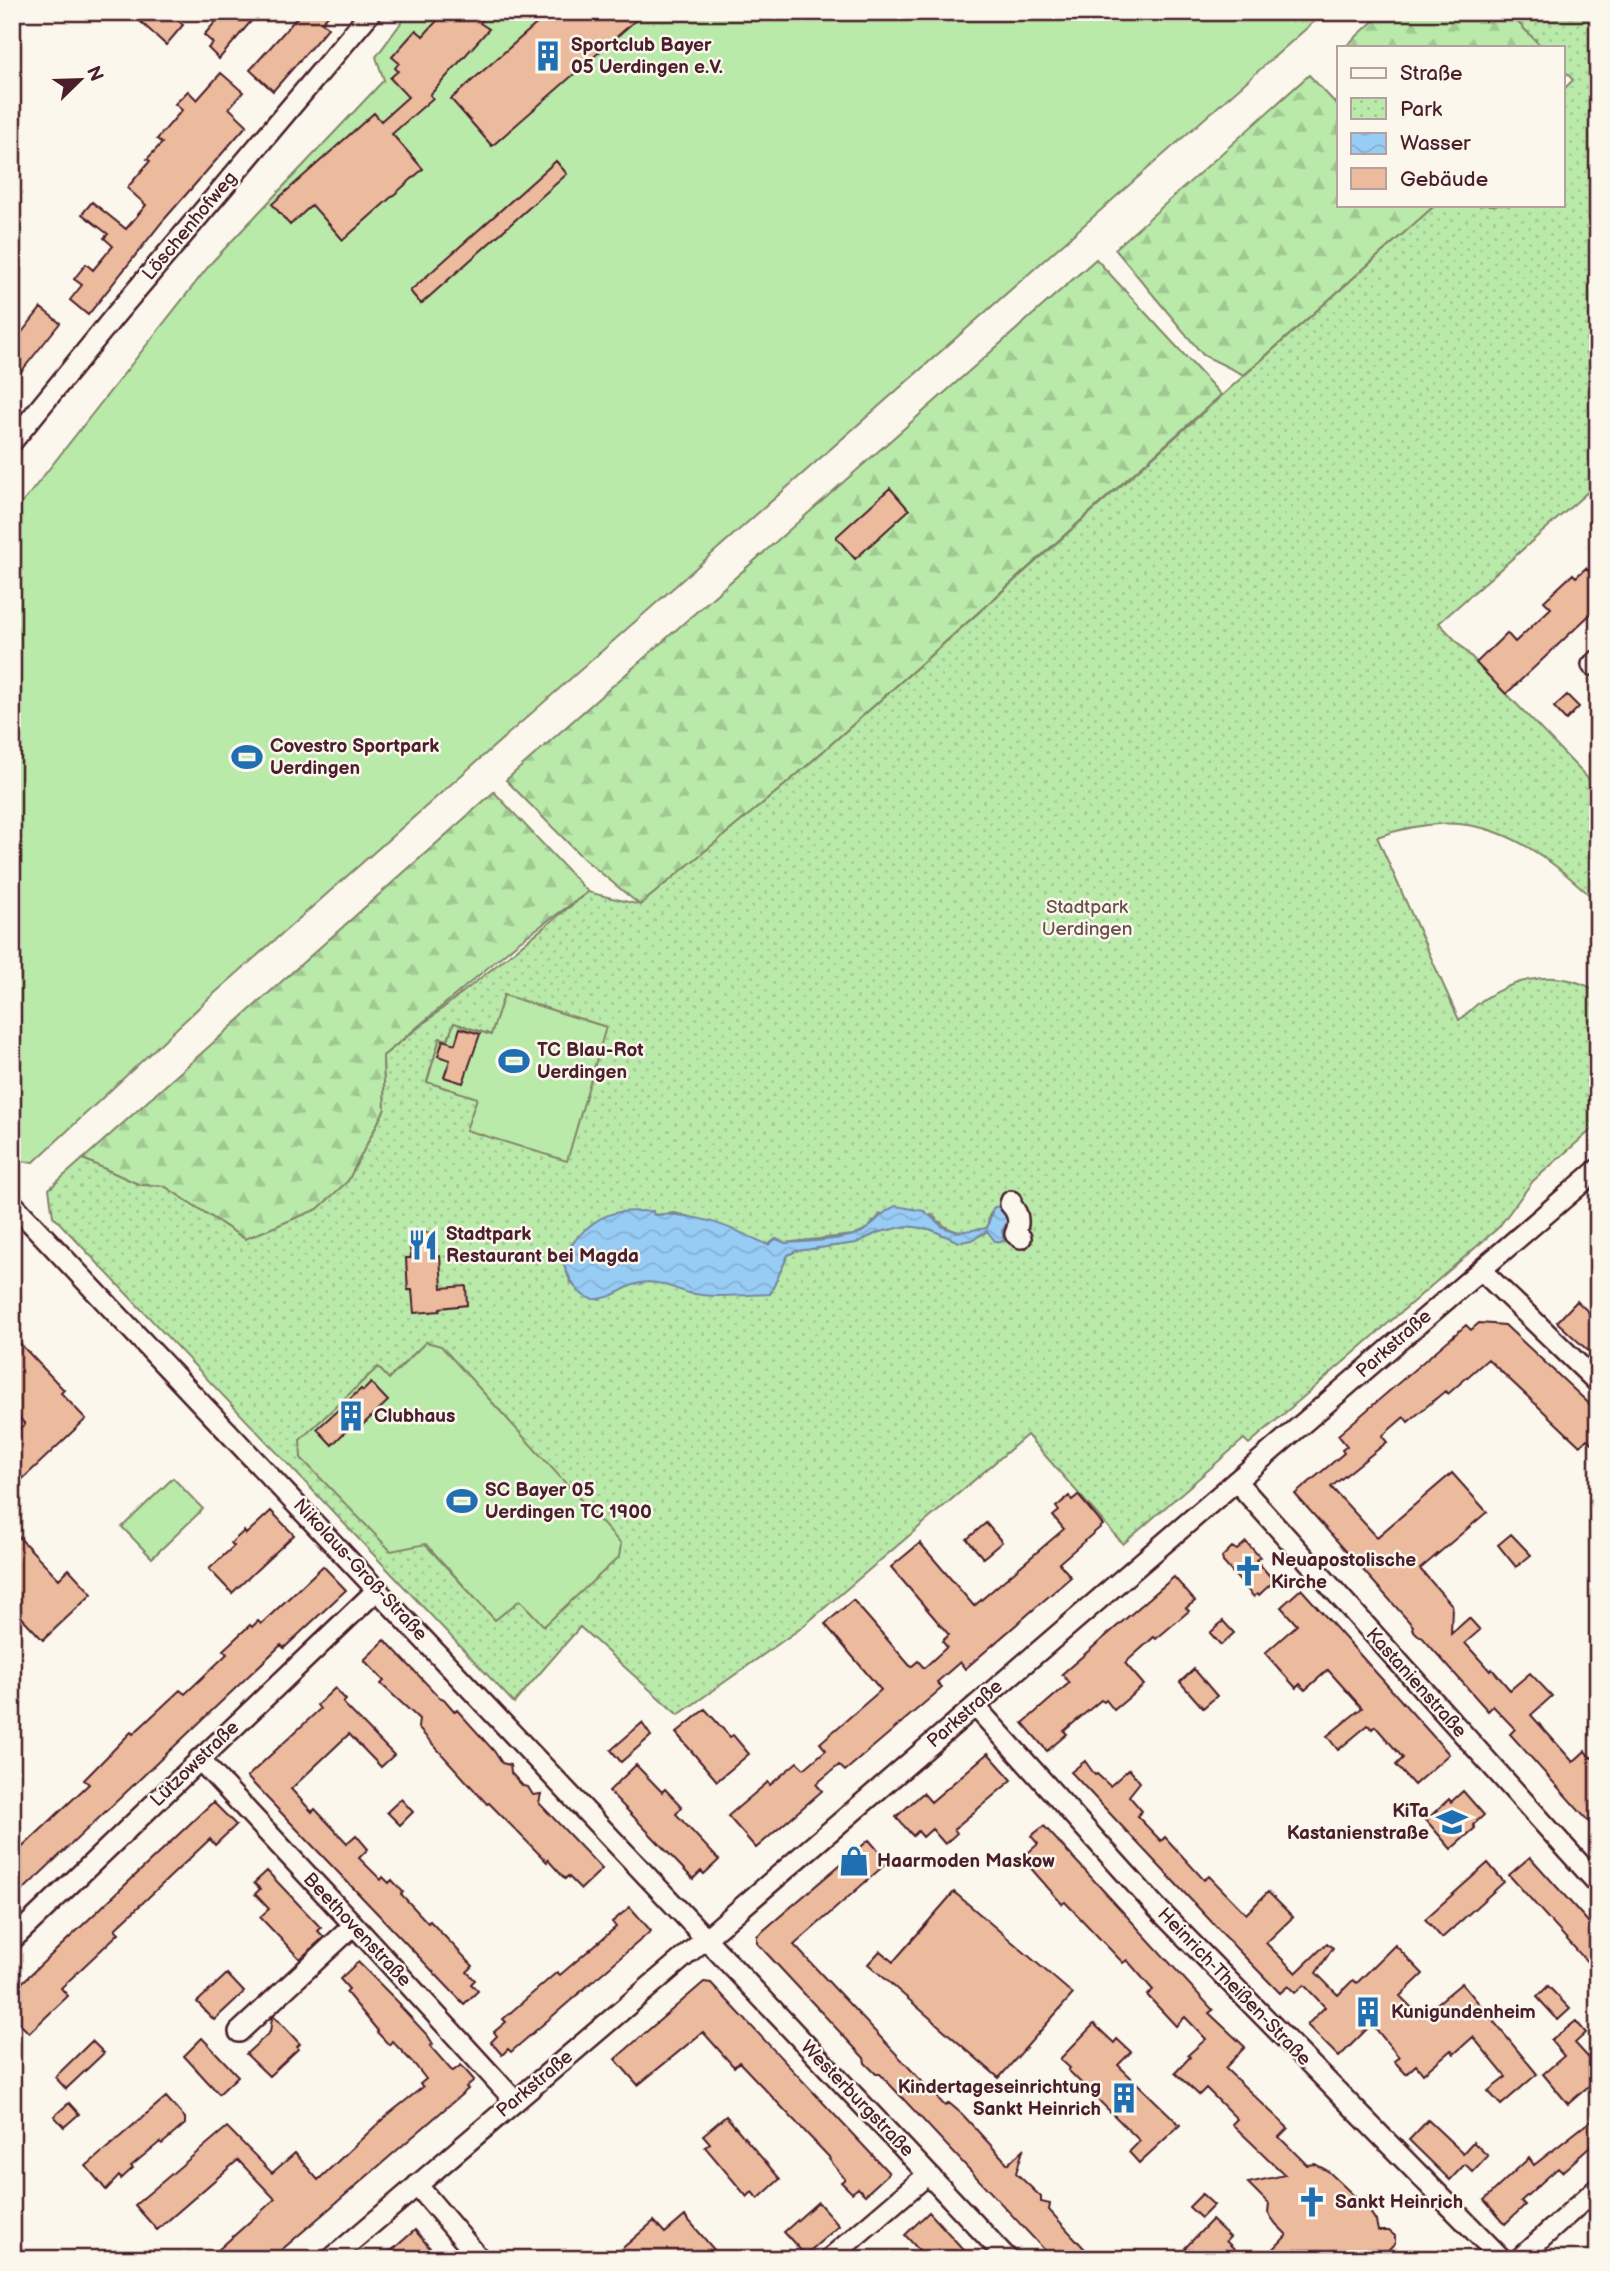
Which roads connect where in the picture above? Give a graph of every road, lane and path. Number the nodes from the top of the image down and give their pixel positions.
1 (368, 13) edge
2 (12, 442) edge
3 (1598, 1169) edge
4 (1011, 1201) dead end
5 (13, 1206) edge
6 (1021, 1238) dead end
7 (1481, 1270) junction
8 (1598, 1383) edge
9 (1236, 1481) junction
10 (378, 1589) junction
11 (975, 1706) junction
12 (199, 1759) junction
13 (1598, 1884) edge
14 (354, 1924) junction
15 (705, 1939) junction
16 (12, 1940) edge
17 (239, 2032) dead end
18 (515, 2101) junction
19 (919, 2182) dead end
20 (417, 2185) junction
21 (1598, 2187) edge
22 (331, 2259) edge
23 (480, 2259) edge
24 (829, 2259) edge
25 (1008, 2259) edge
26 (1502, 2259) edge
27 (1519, 2259) edge

1 - 2 street, Löschenhofweg
3 - 7 street, Parkstraße
4 - 6 street
5 - 10 street, Nikolaus-Groß-Straße
7 - 8 street
7 - 9 street, Parkstraße
9 - 11 street, Parkstraße
9 - 13 street, Kastanienstraße
10 - 12 street, Lützowstraße
10 - 15 street, Nikolaus-Groß-Straße
11 - 15 street, Parkstraße
11 - 26 street, Heinrich-Theißen-Straße
12 - 14 street, Beethovenstraße
12 - 16 street, Lützowstraße
14 - 17 street
14 - 18 street, Beethovenstraße
15 - 18 street, Parkstraße
15 - 25 street, Westerburgstraße
18 - 20 street, Parkstraße
19 - 24 street
20 - 22 street, Parkstraße
20 - 23 street
21 - 27 street

